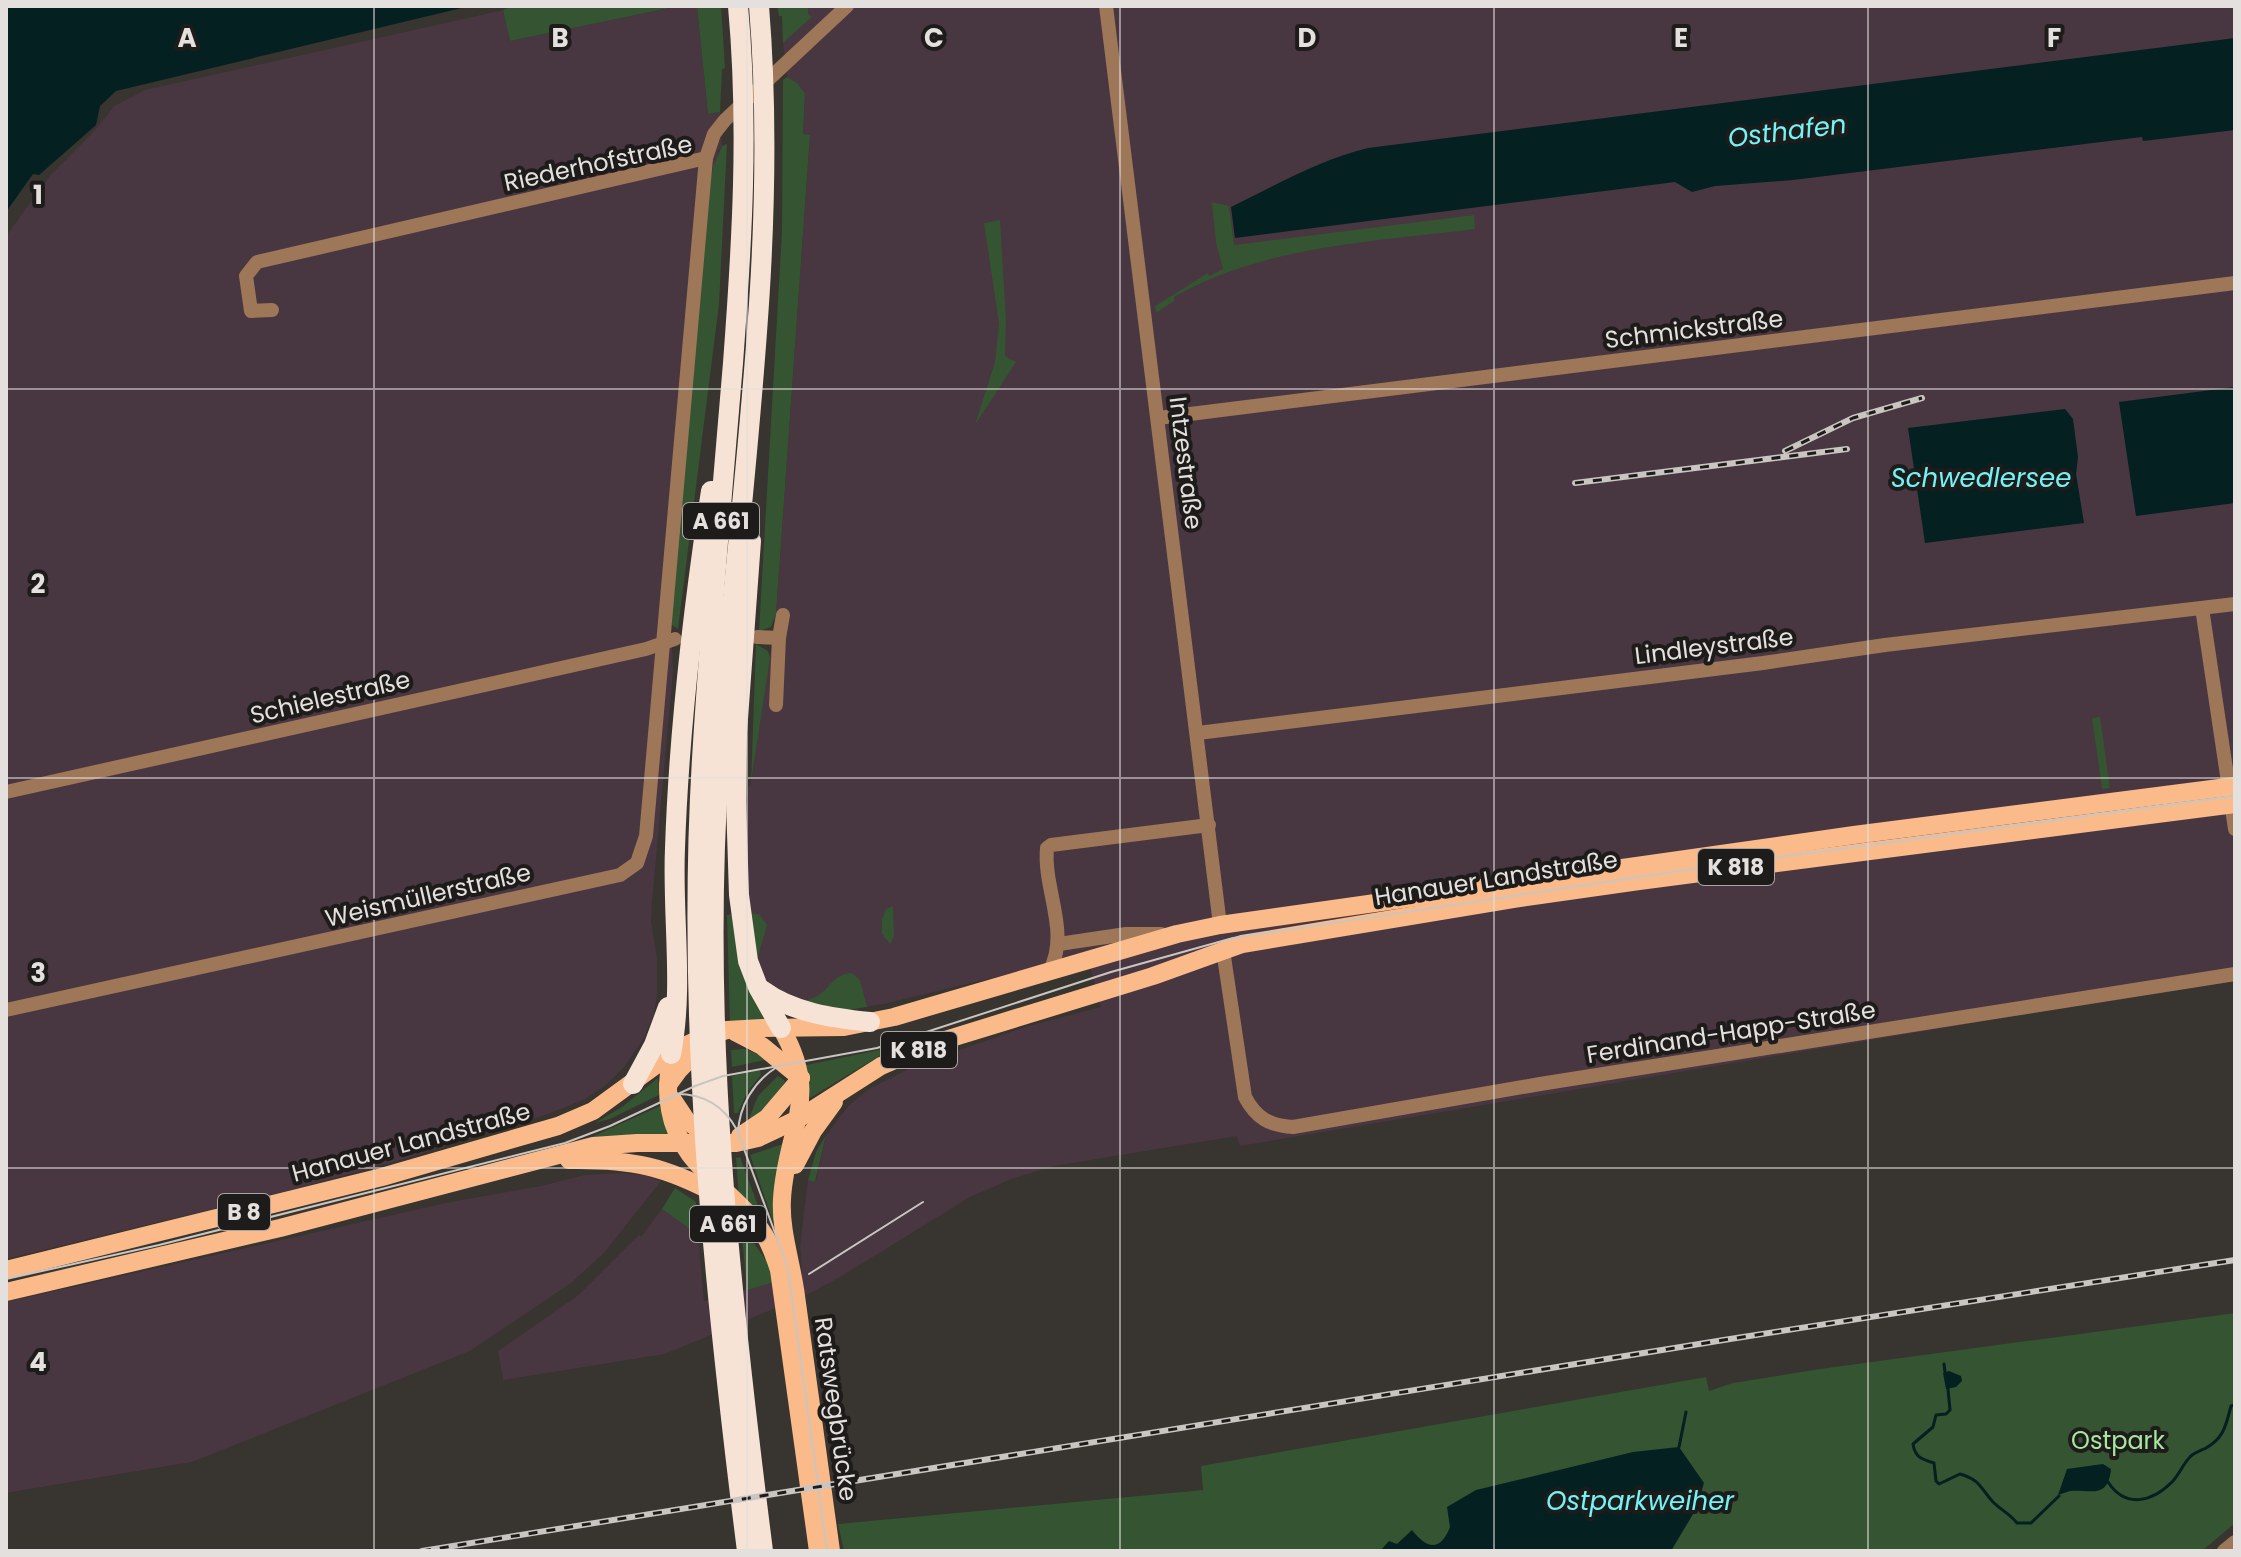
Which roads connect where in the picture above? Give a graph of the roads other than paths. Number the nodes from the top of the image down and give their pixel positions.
1 (738, 6) edge
2 (759, 6) edge
3 (847, 6) edge
4 (1106, 6) edge
5 (706, 158) junction
6 (2235, 283) edge
7 (272, 310) dead end
8 (733, 361) junction
9 (1158, 418) junction
10 (747, 452) junction
11 (2235, 604) edge
12 (2202, 608) junction
13 (783, 615) dead end
14 (757, 637) dead end
15 (779, 638) junction
16 (669, 640) junction
17 (776, 705) dead end
18 (1198, 733) junction
19 (6, 792) edge
20 (2233, 795) edge
21 (1209, 825) junction
22 (2235, 829) edge
23 (705, 896) junction
24 (1220, 925) junction
25 (1177, 934) junction
26 (674, 935) junction
27 (1059, 944) junction
28 (1223, 950) junction
29 (1049, 972) junction
30 (2235, 974) edge
31 (758, 987) junction
32 (6, 1010) edge
33 (870, 1022) junction
34 (781, 1028) junction
35 (724, 1031) junction
36 (671, 1054) junction
37 (801, 1078) junction
38 (633, 1084) junction
39 (668, 1085) junction
40 (846, 1088) junction
41 (798, 1119) junction
42 (722, 1143) junction
43 (682, 1144) junction
44 (541, 1160) junction
45 (782, 1194) junction
46 (749, 1216) junction
47 (6, 1270) edge
48 (787, 1278) junction
49 (6, 1292) edge
50 (2235, 1542) edge
51 (824, 1550) edge
52 (747, 1551) edge
53 (763, 1551) edge
54 (2224, 1551) edge

1 - 8 highway, A 661
2 - 10 highway, A 661
3 - 5 street
4 - 9 street, Intzestraße
5 - 7 street, Riederhofstraße
5 - 16 street, Riederhofstraße
6 - 9 street, Schmickstraße
8 - 23 highway, A 661
8 - 26 highway
9 - 18 street, Intzestraße
10 - 23 highway, A 661
10 - 31 highway
11 - 12 street, Lindleystraße
12 - 18 street, Lindleystraße
12 - 20 street
13 - 15 street
14 - 15 street
15 - 17 street
16 - 19 street, Schielestraße
16 - 32 street, Weismüllerstraße
18 - 21 street, Intzestraße
20 - 22 street
20 - 24 main road, Hanauer Landstraße / K 818
20 - 28 main road, Hanauer Landstraße / K 818
21 - 24 street, Intzestraße
21 - 27 street
23 - 52 highway, A 661
23 - 53 highway, A 661
24 - 25 main road, Hanauer Landstraße / K 818
24 - 28 main road
25 - 27 street
25 - 29 main road, Hanauer Landstraße / K 818
26 - 36 highway
26 - 38 highway
27 - 29 street
28 - 30 street, Ferdinand-Happ-Straße
28 - 40 main road, Hanauer Landstraße / K 818
29 - 33 main road, Hanauer Landstraße / K 818
31 - 33 highway
31 - 34 highway
33 - 34 main road, Hanauer Landstraße / K 818
34 - 35 main road, B 8
34 - 37 main road
35 - 36 main road, B 8
35 - 37 main road
35 - 39 main road
36 - 38 main road, Hanauer Landstraße / B 8
36 - 39 main road
37 - 41 main road
37 - 42 main road
38 - 47 main road, Hanauer Landstraße / B 8
39 - 42 main road
39 - 43 main road
40 - 41 main road, Hanauer Landstraße / K 818
40 - 45 main road
41 - 42 main road, K 818
41 - 45 main road
42 - 43 main road, K 818
43 - 44 main road, Hanauer Landstraße / B 8
43 - 46 main road
44 - 46 main road
44 - 49 main road, Hanauer Landstraße / B 8
45 - 48 main road
46 - 48 main road
48 - 51 main road, Ratswegbrücke
50 - 54 street

